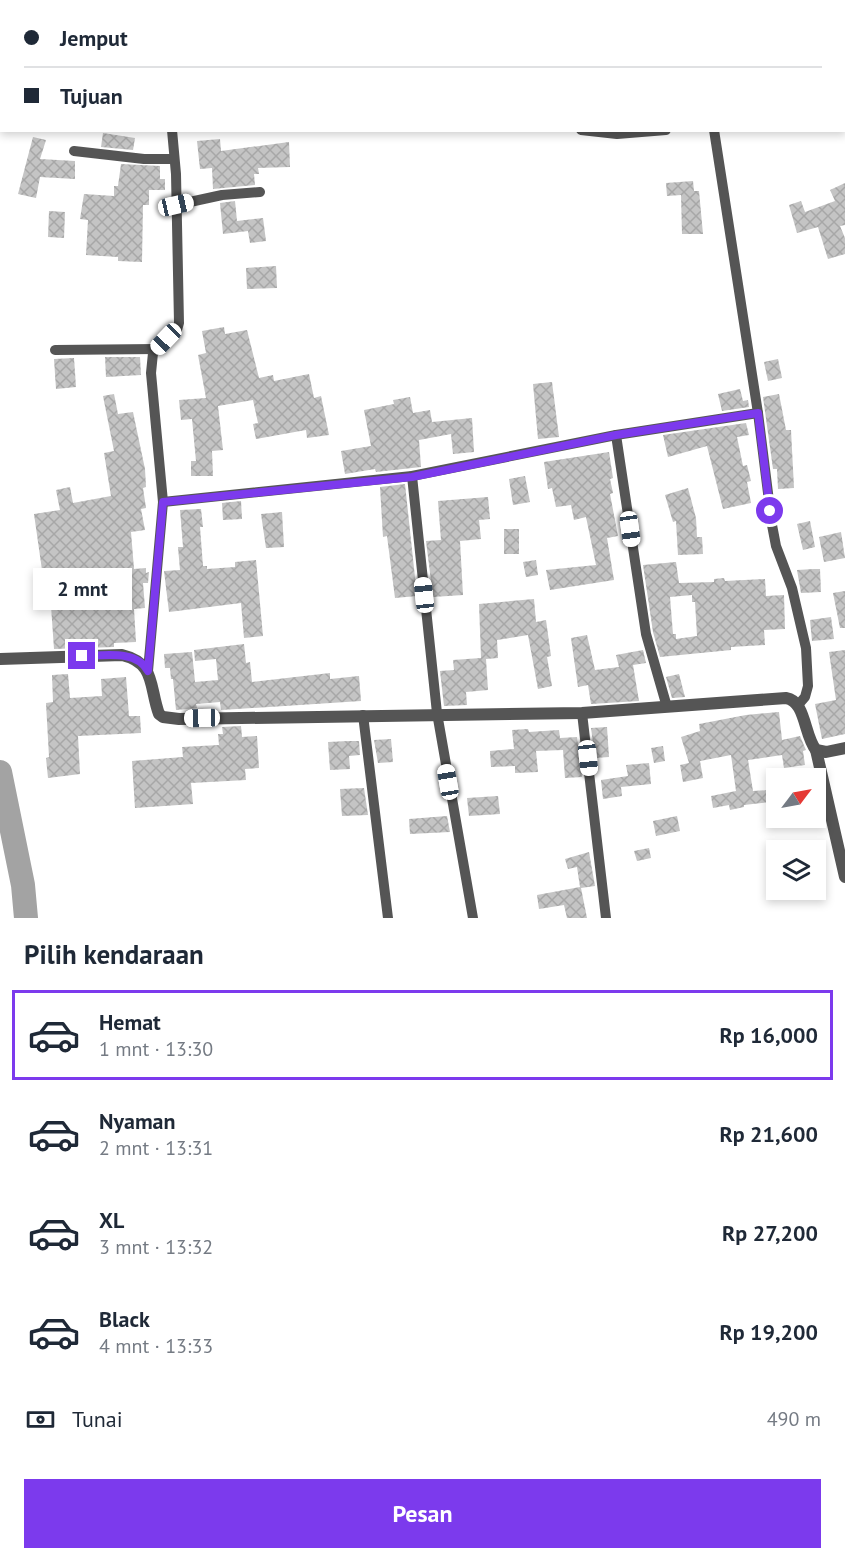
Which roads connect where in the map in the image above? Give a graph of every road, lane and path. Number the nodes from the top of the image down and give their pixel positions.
1 (172, 132) edge
2 (599, 132) edge
3 (642, 132) edge
4 (714, 132) edge
5 (74, 151) dead end
6 (174, 159) junction
7 (260, 192) dead end
8 (176, 205) junction
9 (156, 349) junction
10 (55, 350) dead end
11 (758, 413) junction
12 (616, 435) junction
13 (412, 477) junction
14 (163, 502) junction
15 (5, 658) edge
16 (148, 671) junction
17 (798, 705) junction
18 (667, 707) junction
19 (437, 713) junction
20 (582, 713) junction
21 (363, 715) junction
22 (845, 748) edge
23 (816, 750) junction
24 (845, 877) edge
25 (388, 918) edge
26 (473, 918) edge
27 (606, 918) edge

1 - 6 street
2 - 3 street
4 - 11 street
5 - 6 street
6 - 8 street
7 - 8 street
8 - 9 street
9 - 10 street
9 - 14 street
11 - 12 street
11 - 17 street
12 - 13 street
12 - 18 street
13 - 14 street
13 - 19 street
14 - 16 street
15 - 16 street
16 - 21 street
17 - 18 street
17 - 23 street
18 - 20 street
19 - 20 street
19 - 21 street
19 - 26 street
20 - 27 street
21 - 25 street
22 - 23 street
23 - 24 street

